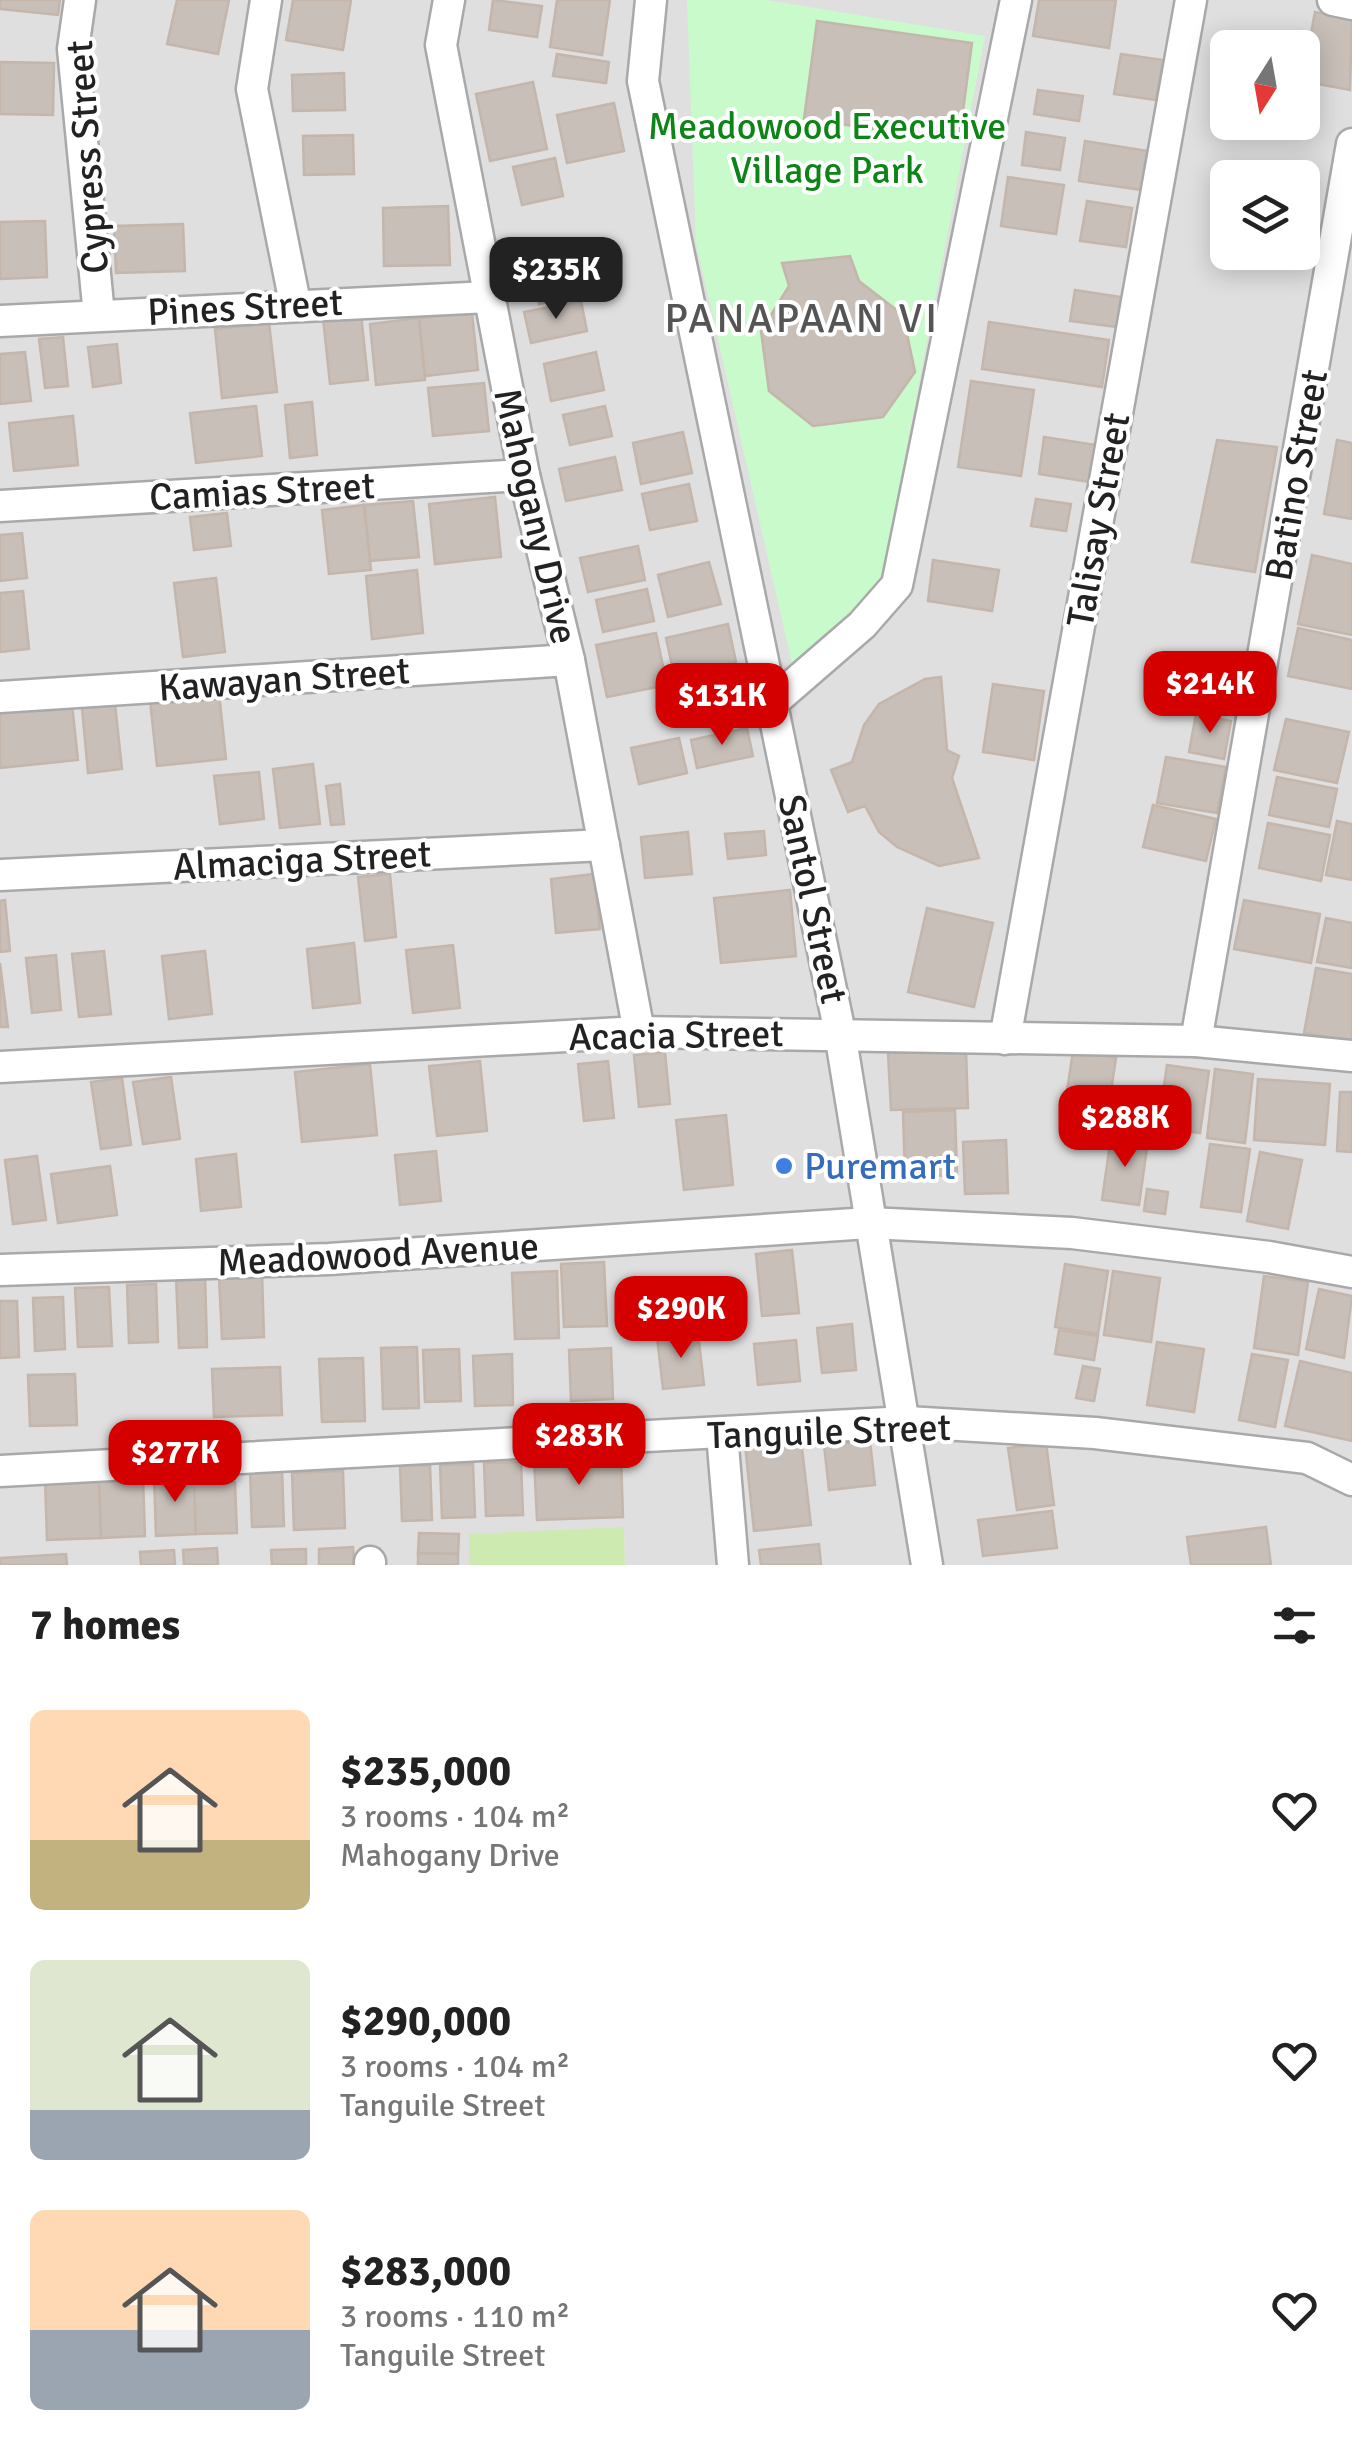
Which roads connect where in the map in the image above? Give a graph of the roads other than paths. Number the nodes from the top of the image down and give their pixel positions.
1 (80, 0) edge
2 (266, 0) edge
3 (449, 0) edge
4 (651, 0) edge
5 (1016, 0) edge
6 (1191, 0) edge
7 (1333, 0) edge
8 (1352, 4) edge
9 (1352, 144) edge
10 (489, 297) junction
11 (294, 303) junction
12 (1338, 313) edge
13 (99, 315) junction
14 (0, 321) edge
15 (524, 476) junction
16 (0, 506) edge
17 (569, 660) junction
18 (0, 697) edge
19 (772, 703) junction
20 (604, 845) junction
21 (0, 876) edge
22 (640, 1032) junction
23 (840, 1032) junction
24 (1005, 1039) junction
25 (1196, 1041) junction
26 (1352, 1056) edge
27 (0, 1067) edge
28 (869, 1223) junction
29 (0, 1270) edge
30 (1352, 1272) edge
31 (907, 1422) junction
32 (722, 1434) junction
33 (0, 1470) edge
34 (1352, 1480) edge
35 (733, 1565) edge
36 (927, 1565) edge

1 - 13 street, Cypress Street
2 - 11 street
3 - 10 street, Mahogany Drive
4 - 19 street, Santol Street
5 - 19 street
6 - 24 street, Talisay Street
7 - 8 street
9 - 12 street, Batino Street
10 - 11 street, Pines Street
10 - 15 street, Mahogany Drive
11 - 13 street, Pines Street
12 - 25 street, Batino Street
13 - 14 street, Pines Street
15 - 16 street, Camias Street
15 - 17 street, Mahogany Drive
17 - 18 street, Kawayan Street
17 - 20 street, Mahogany Drive
19 - 23 street, Santol Street
20 - 21 street, Almaciga Street
20 - 22 street, Mahogany Drive
22 - 23 street, Acacia Street
22 - 27 street, Acacia Street
23 - 24 street, Acacia Street
23 - 28 street, Santol Street
24 - 25 street, Acacia Street
25 - 26 street, Acacia Street
28 - 29 street, Meadowood Avenue
28 - 30 street, Meadowood Avenue
28 - 31 street, Santol Street
31 - 32 street, Tanguile Street
31 - 34 street, Tanguile Street
31 - 36 street, Santol Street
32 - 33 street, Tanguile Street
32 - 35 street

